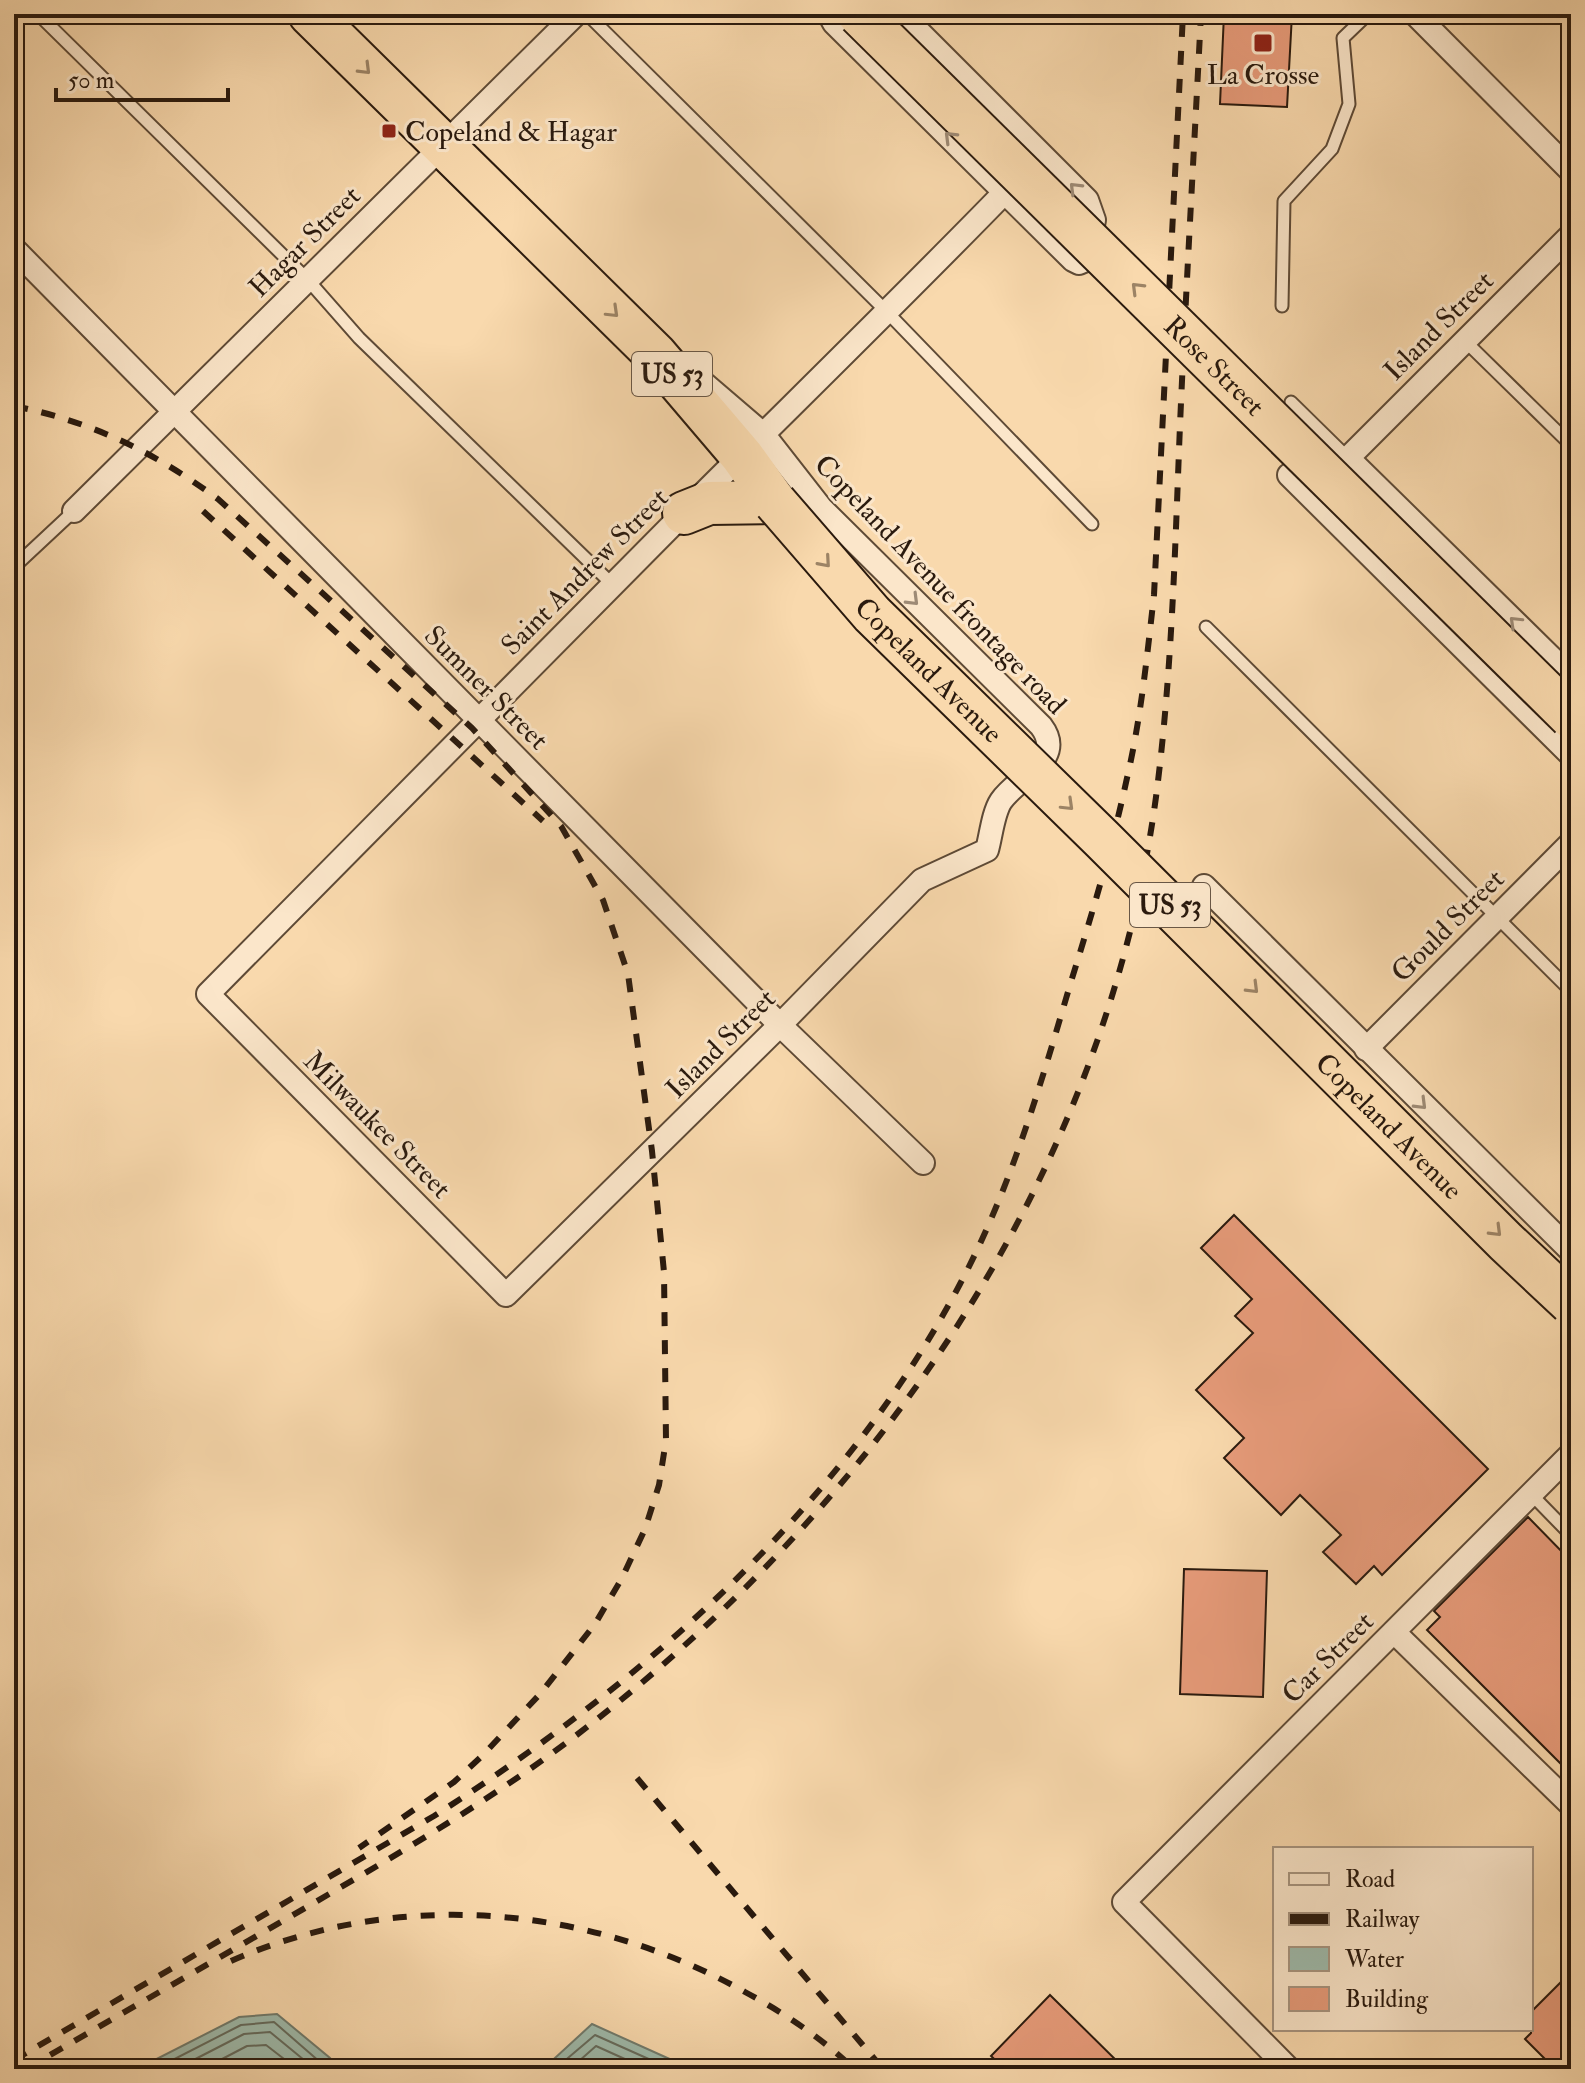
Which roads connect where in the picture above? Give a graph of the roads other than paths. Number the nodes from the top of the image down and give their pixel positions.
1 (38, 14) edge
2 (310, 14) edge
3 (576, 14) edge
4 (587, 14) edge
5 (829, 14) edge
6 (859, 14) edge
7 (901, 14) edge
8 (1368, 14) edge
9 (1415, 14) edge
10 (443, 146) junction
11 (1571, 171) edge
12 (1005, 192) junction
13 (1571, 235) edge
14 (14, 249) edge
15 (308, 280) junction
16 (1282, 306) dead end
17 (887, 312) junction
18 (1465, 341) junction
19 (1291, 402) dead end
20 (174, 413) junction
21 (1571, 445) edge
22 (753, 446) junction
23 (1348, 458) junction
24 (1289, 475) dead end
25 (775, 502) junction
26 (74, 511) joint
27 (684, 513) junction
28 (1092, 524) dead end
29 (14, 567) edge
30 (613, 585) junction
31 (1206, 627) dead end
32 (1571, 677) edge
33 (1571, 717) edge
34 (477, 720) junction
35 (1571, 755) edge
36 (1571, 843) edge
37 (987, 850) joint
38 (1204, 886) dead end
39 (1498, 917) junction
40 (1571, 991) edge
41 (208, 994) joint
42 (780, 1025) junction
43 (1366, 1049) junction
44 (923, 1163) dead end
45 (1571, 1251) edge
46 (506, 1295) joint
47 (1571, 1303) edge
48 (1571, 1454) edge
49 (1531, 1494) junction
50 (1571, 1535) edge
51 (1394, 1632) junction
52 (1571, 1805) edge
53 (1289, 2069) edge

1 - 15 lane
2 -> 10 highway, Copeland Avenue / US 53
3 - 10 street, Hagar Street
4 - 17 lane
12 -> 5 street
33 -> 6 highway, Rose Street, bridge
12 -> 7 street
8 - 16 lane
9 - 11 street
10 - 15 street, Hagar Street
10 -> 22 highway, Copeland Avenue / US 53
12 - 17 street, Saint Andrew Street
13 - 18 street, Island Street
14 - 20 street, Sumner Street
15 - 20 street, Hagar Street
15 - 30 lane
17 - 22 street, Saint Andrew Street
17 - 28 lane
18 - 21 lane
18 - 23 street, Island Street
19 - 23 lane
20 - 26 street, Hagar Street
20 - 34 street, Sumner Street
22 - 25 highway, Copeland Avenue / US 53
22 - 27 street, Saint Andrew Street
22 -> 37 street, Copeland Avenue frontage road
32 -> 23 street
24 - 35 street
25 - 27 highway
25 -> 47 highway, Copeland Avenue / US 53, bridge
26 - 29 lane
27 - 30 street, Saint Andrew Street
30 - 34 street, Saint Andrew Street
31 - 39 lane
34 - 41 street, Saint Andrew Street
34 - 42 street, Sumner Street
36 - 39 street, Gould Street
37 - 42 street, Island Street
38 - 43 street
39 - 40 lane
39 - 43 street, Gould Street
41 - 46 street, Milwaukee Street
42 - 44 street, Sumner Street
42 - 46 street, Island Street
43 -> 45 street
48 - 49 street, Car Street
49 - 50 lane
49 - 51 street, Car Street
51 - 52 street
51 - 53 street, Car Street

